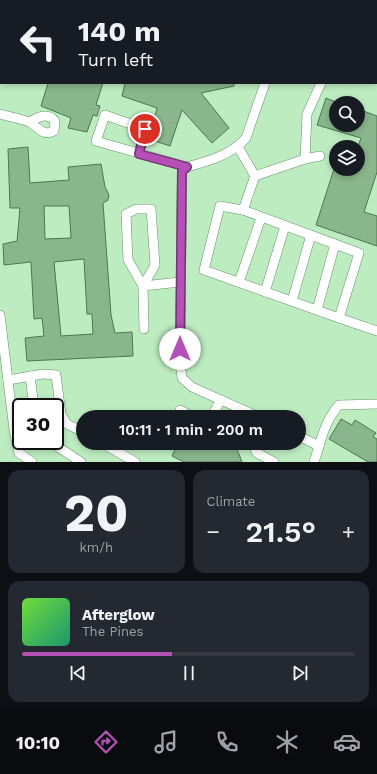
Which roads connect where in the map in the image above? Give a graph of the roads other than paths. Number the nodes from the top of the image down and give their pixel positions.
1 (265, 84) edge
2 (321, 84) edge
3 (0, 114) edge
4 (30, 122) dead end
5 (238, 147) junction
6 (139, 154) junction
7 (320, 156) dead end
8 (305, 159) junction
9 (187, 167) junction
10 (255, 176) junction
11 (243, 210) junction
12 (261, 218) junction
13 (285, 226) junction
14 (310, 236) junction
15 (335, 244) junction
16 (180, 282) junction
17 (239, 282) junction
18 (143, 286) junction
19 (265, 292) junction
20 (292, 301) junction
21 (317, 310) junction
22 (0, 316) edge
23 (339, 318) junction
24 (144, 329) dead end
25 (377, 331) edge
26 (30, 376) junction
27 (8, 380) junction
28 (33, 398) edge
29 (221, 400) junction
30 (377, 404) edge
31 (215, 410) edge
32 (243, 410) edge
33 (76, 428) edge
34 (306, 440) edge
35 (319, 446) junction
36 (63, 450) edge
37 (113, 450) edge
38 (256, 450) edge
39 (129, 460) edge
40 (317, 460) edge
41 (32, 462) edge
42 (81, 462) edge
43 (274, 462) edge

1 - 5 street
2 - 8 street
3 - 4 street
5 - 9 street
5 - 10 street
6 - 6 street
6 - 9 street
7 - 8 street
8 - 10 street
9 - 16 street
10 - 11 street
11 - 12 street
11 - 17 street
12 - 13 street
12 - 17 street
13 - 14 street
13 - 19 street
14 - 15 street
14 - 20 street
15 - 21 street
15 - 23 street
16 - 18 street
16 - 29 street
17 - 19 street
18 - 18 street
18 - 24 street
19 - 20 street
20 - 21 street
21 - 23 street
22 - 27 street
23 - 25 street
26 - 27 street
26 - 28 street
26 - 33 street
27 - 41 street
29 - 31 street
29 - 32 street
30 - 35 street
34 - 35 street
35 - 40 street
36 - 42 street
37 - 39 street
38 - 43 street

